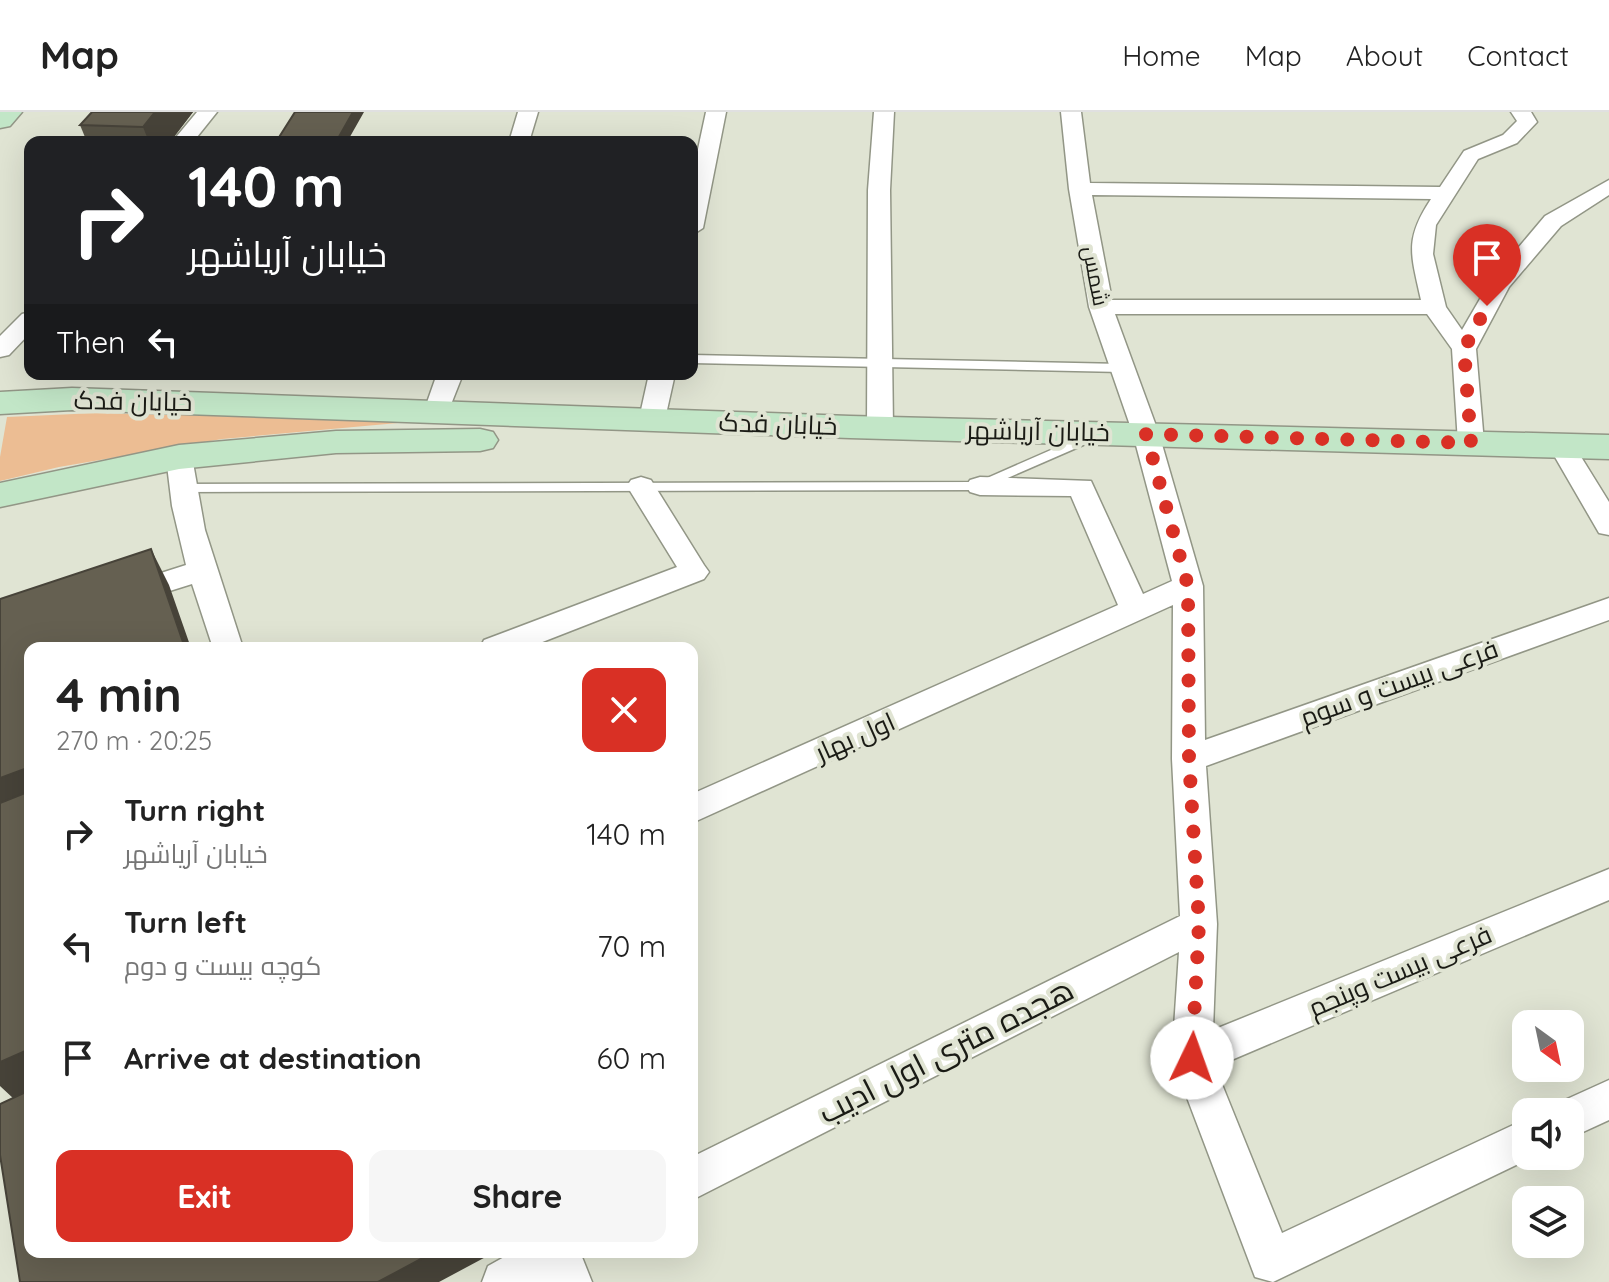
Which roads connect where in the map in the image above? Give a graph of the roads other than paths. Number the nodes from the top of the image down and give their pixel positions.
1 (9, 112) edge
2 (207, 112) edge
3 (528, 112) edge
4 (716, 112) edge
5 (884, 112) edge
6 (1071, 112) edge
7 (1521, 112) edge
8 (0, 120) edge
9 (187, 136) edge
10 (521, 136) edge
11 (1609, 186) edge
12 (1080, 189) junction
13 (1444, 193) junction
14 (698, 199) edge
15 (1101, 307) junction
16 (1434, 307) junction
17 (24, 325) edge
18 (1464, 349) junction
19 (0, 350) edge
20 (698, 359) edge
21 (881, 361) junction
22 (1122, 368) junction
23 (448, 380) edge
24 (661, 380) edge
25 (0, 403) edge
26 (437, 411) junction
27 (652, 419) junction
28 (865, 427) junction
29 (1101, 432) junction
30 (1146, 434) junction
31 (1471, 443) junction
32 (1561, 445) junction
33 (1609, 447) edge
34 (180, 472) junction
35 (641, 486) junction
36 (980, 486) junction
37 (0, 495) edge
38 (1609, 526) edge
39 (202, 570) junction
40 (1188, 586) junction
41 (101, 603) edge
42 (1609, 609) edge
43 (1135, 610) junction
44 (226, 642) edge
45 (511, 642) edge
46 (1189, 759) junction
47 (698, 806) edge
48 (1609, 884) edge
49 (1199, 924) junction
50 (1192, 1058) junction
51 (1609, 1099) edge
52 (1584, 1111) edge
53 (1512, 1146) edge
54 (698, 1176) edge
55 (546, 1258) edge
56 (560, 1258) edge
57 (504, 1282) edge
58 (570, 1282) edge

1 - 8 main road
2 - 9 street
3 - 10 street
4 - 14 street
5 - 21 street
6 - 12 street, شمس
7 - 13 street
11 - 18 street
12 - 13 street
12 - 15 street, شمس
13 - 16 street
15 - 16 street
15 - 22 street, شمس
16 - 18 street
17 - 19 street
18 - 31 street
20 - 21 lane
21 - 22 lane
21 - 28 street
22 - 30 street, شمس
23 - 26 street
24 - 27 street
25 - 26 main road, خیابان فدک
26 - 27 main road, خیابان فدک
27 - 28 main road, خیابان فدک
28 - 29 main road, خیابان آریاشهر
28 - 34 main road, خیابان فدک
29 - 30 main road, خیابان آریاشهر
29 - 36 lane
30 - 31 main road, خیابان آریاشهر
30 - 40 street, شمس
31 - 32 main road, خیابان آریاشهر
32 - 33 main road, خیابان آریاشهر
32 - 38 street
34 - 35 lane
34 - 37 main road, خیابان فدک
34 - 39 street
35 - 36 lane
35 - 45 street
36 - 43 street
39 - 41 street
39 - 44 street
40 - 43 street, اول بهار
40 - 46 street, شمس
42 - 46 street, فرعی بیست و سوم
43 - 47 street, اول بهار
46 - 49 street, شمس
48 - 50 street, فرعی بیست وپنجم
49 - 50 street, شمس
49 - 54 street, هجده متری اول ادیب
50 - 53 street
51 - 52 street
55 - 57 street
56 - 58 street

